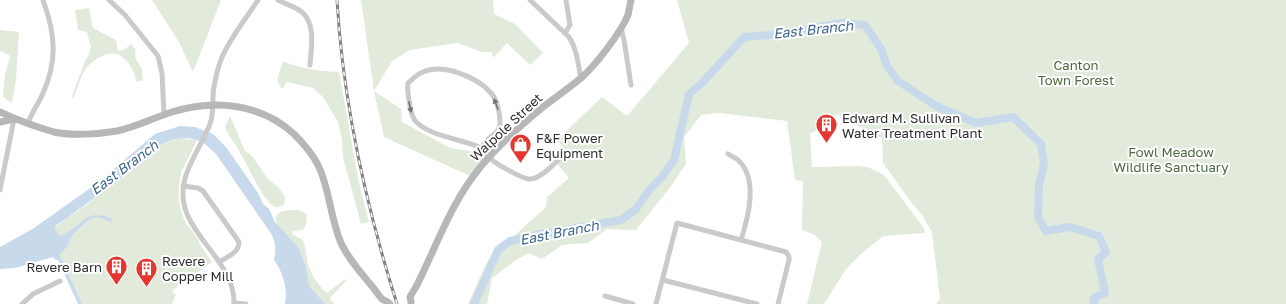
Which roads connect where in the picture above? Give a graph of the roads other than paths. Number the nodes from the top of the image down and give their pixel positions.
1 (43, 0) edge
2 (109, 0) edge
3 (258, 0) edge
4 (278, 0) edge
5 (530, 0) edge
6 (566, 0) edge
7 (632, 0) edge
8 (621, 28) junction
9 (565, 33) junction
10 (310, 65) dead end
11 (581, 78) junction
12 (631, 85) dead end
13 (212, 104) junction
14 (0, 112) edge
15 (164, 115) junction
16 (14, 119) junction
17 (0, 122) edge
18 (28, 123) junction
19 (482, 149) junction
20 (728, 154) dead end
21 (564, 155) dead end
22 (489, 157) junction
23 (183, 186) junction
24 (0, 188) edge
25 (741, 240) junction
26 (219, 262) junction
27 (663, 280) junction
28 (60, 281) dead end
29 (605, 296) dead end
30 (386, 303) edge
31 (410, 303) edge
32 (22, 304) edge
33 (234, 304) edge
34 (246, 304) edge
35 (633, 304) edge
36 (656, 304) edge
37 (757, 304) edge
38 (778, 304) edge

1 - 18 street
2 - 15 street
3 - 13 street
4 - 10 street
5 - 9 street
6 - 9 street
7 - 8 main road, Walpole Street
8 - 11 main road, Walpole Street
8 - 12 street
9 - 11 street
11 - 22 main road, Walpole Street
13 - 15 main road
13 - 23 street
13 - 30 main road
14 - 16 main road
15 - 18 main road
16 - 17 main road
16 - 18 main road
16 - 24 street
19 -> 19 street
19 - 22 street
20 - 25 street
21 - 22 street
22 - 31 main road, Walpole Street
23 - 26 street
23 - 26 street
25 - 27 street
25 - 38 street
26 - 33 street
27 - 36 street
27 - 37 street
28 - 32 street
29 - 35 street
33 - 34 street

